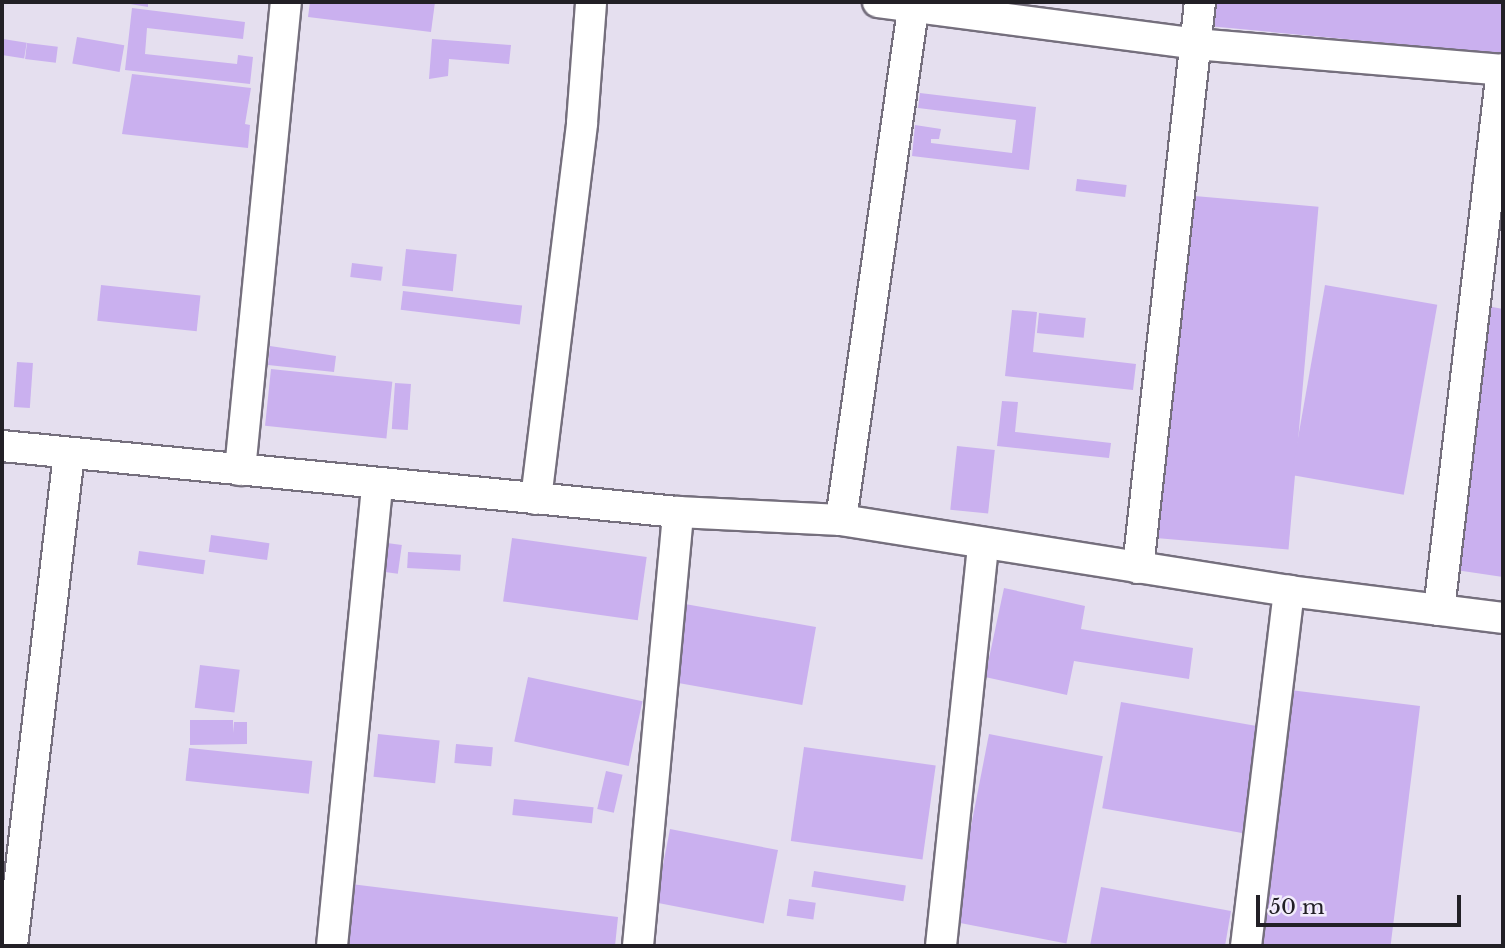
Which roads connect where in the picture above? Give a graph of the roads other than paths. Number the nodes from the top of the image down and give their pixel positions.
1 (286, 2) edge
2 (591, 2) edge
3 (878, 2) edge
4 (1200, 2) edge
5 (913, 4) edge
6 (1195, 44) junction
7 (1503, 70) edge
8 (2, 446) edge
9 (69, 454) junction
10 (240, 470) junction
11 (377, 485) junction
12 (536, 499) junction
13 (677, 512) junction
14 (841, 520) junction
15 (983, 545) junction
16 (1138, 568) junction
17 (1289, 591) junction
18 (1439, 610) junction
19 (1503, 618) edge
20 (12, 946) edge
21 (332, 946) edge
22 (638, 946) edge
23 (941, 946) edge
24 (1246, 946) edge

1 - 10 street
2 - 12 street
3 - 5 street
4 - 6 street
5 - 6 street
5 - 14 street
6 - 7 street
6 - 16 street
7 - 18 street
8 - 9 street
9 - 10 street
9 - 20 street
10 - 11 street
11 - 12 street
11 - 21 street
12 - 13 street
13 - 14 street
13 - 22 street
14 - 15 street
15 - 16 street
15 - 23 street
16 - 17 street
17 - 18 street
17 - 24 street
18 - 19 street

